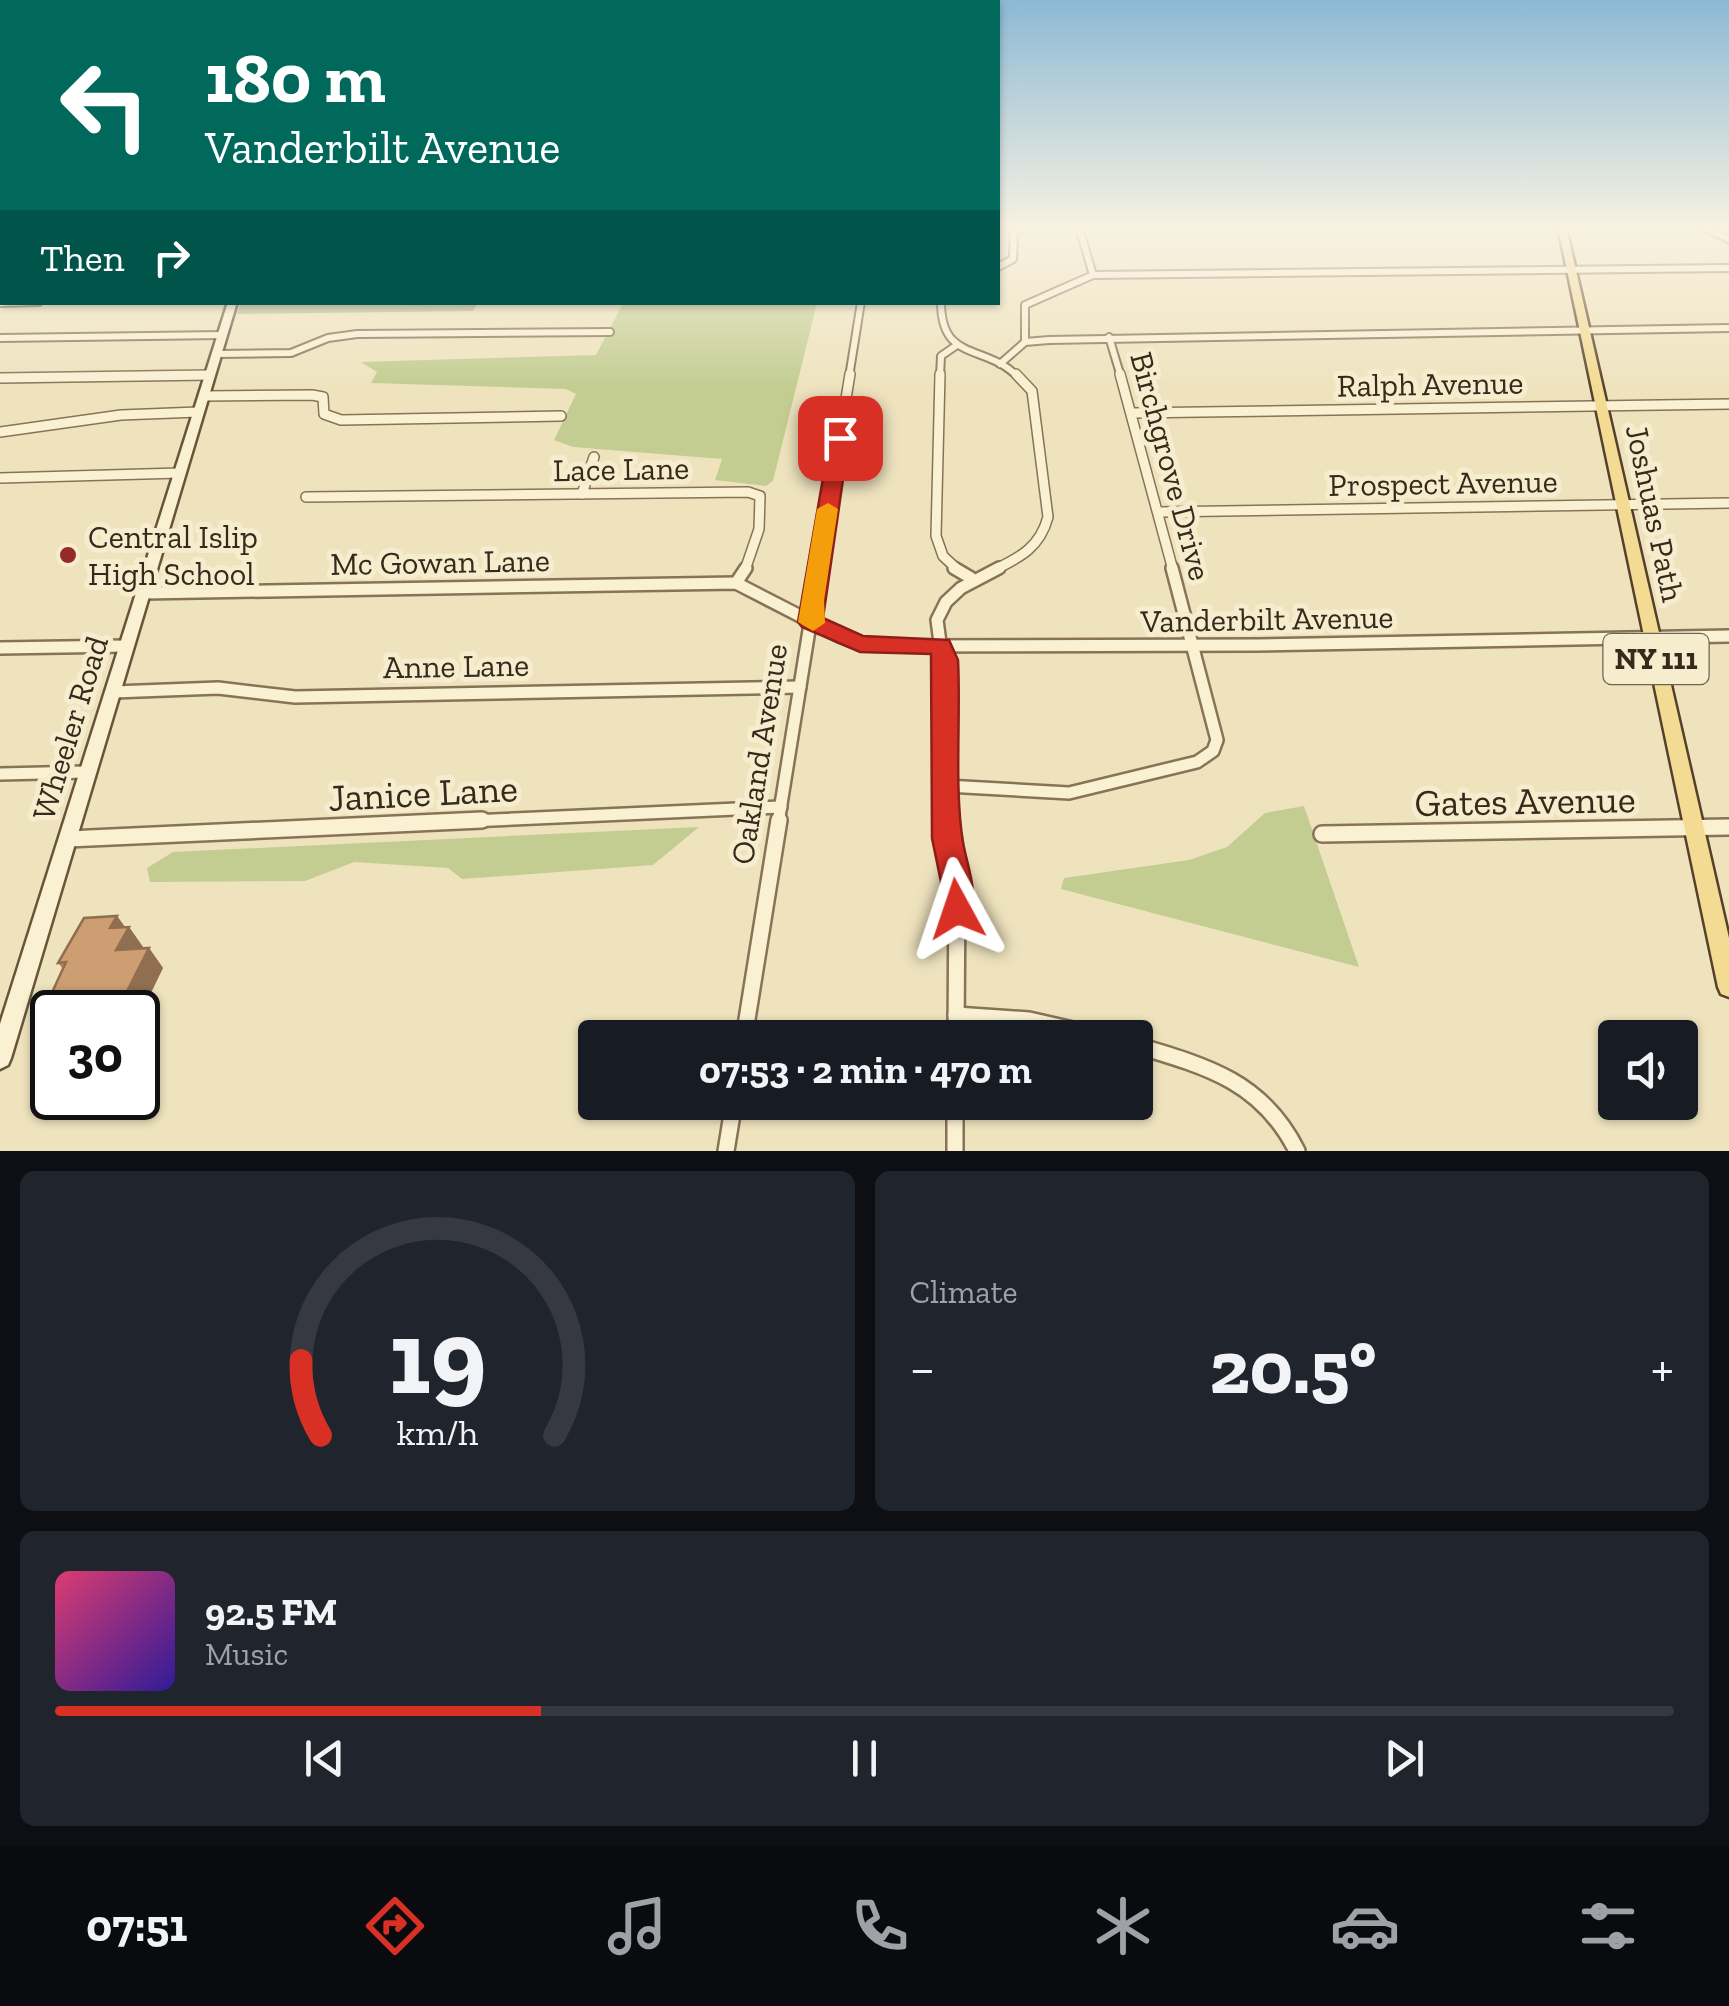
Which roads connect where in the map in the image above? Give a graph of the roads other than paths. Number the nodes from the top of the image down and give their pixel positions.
1 (1080, 281) edge
2 (1573, 281) edge
3 (232, 305) edge
4 (861, 305) edge
5 (941, 305) edge
6 (1729, 328) edge
7 (1584, 330) junction
8 (610, 332) dead end
9 (222, 335) junction
10 (1108, 337) junction
11 (0, 338) edge
12 (1025, 342) junction
13 (956, 346) junction
14 (217, 354) junction
15 (1000, 364) junction
16 (210, 375) junction
17 (0, 378) edge
18 (204, 396) junction
19 (1729, 404) edge
20 (1601, 406) junction
21 (198, 412) junction
22 (1132, 412) junction
23 (561, 416) dead end
24 (0, 432) edge
25 (594, 457) dead end
26 (180, 474) junction
27 (0, 478) edge
28 (582, 494) junction
29 (306, 497) dead end
30 (1729, 503) edge
31 (1622, 505) junction
32 (1158, 512) junction
33 (971, 578) junction
34 (736, 583) junction
35 (144, 593) junction
36 (810, 622) junction
37 (1729, 636) edge
38 (1652, 638) junction
39 (126, 646) junction
40 (940, 646) junction
41 (1194, 646) junction
42 (0, 648) edge
43 (800, 687) junction
44 (114, 692) junction
45 (86, 772) junction
46 (0, 774) edge
47 (947, 786) junction
48 (781, 806) junction
49 (1729, 827) edge
50 (1695, 828) junction
51 (1322, 834) dead end
52 (67, 839) junction
53 (1729, 987) edge
54 (956, 1016) junction
55 (747, 1020) edge
56 (956, 1020) edge
57 (1005, 1020) edge
58 (1153, 1050) edge
59 (0, 1058) edge
60 (731, 1120) edge
61 (956, 1120) edge
62 (726, 1151) edge
63 (956, 1151) edge
64 (1296, 1151) edge

1 - 12 street
2 - 7 main road, Joshuas Path / NY 111
3 - 9 main road, Wheeler Road
4 - 36 street, Oakland Avenue
5 - 13 street
6 - 7 street
7 - 10 street
7 - 20 main road, Joshuas Path / NY 111
8 - 14 street
9 - 11 street
9 - 14 main road, Wheeler Road
10 - 12 street
10 - 22 street, Birchgrove Drive
12 - 15 street
13 - 15 street
13 - 33 street
14 - 16 main road, Wheeler Road
15 - 33 street
16 - 17 street
16 - 18 main road, Wheeler Road
18 - 21 main road, Wheeler Road
18 - 23 street
19 - 20 street, Ralph Avenue
20 - 22 street, Ralph Avenue
20 - 31 main road, Joshuas Path / NY 111
21 - 24 street
21 - 26 main road, Wheeler Road
22 - 32 street, Birchgrove Drive
25 - 28 street
26 - 27 street
26 - 35 main road, Wheeler Road
28 - 29 street, Lace Lane
28 - 34 street, Lace Lane
30 - 31 street, Prospect Avenue
31 - 32 street, Prospect Avenue
31 - 38 main road, Joshuas Path / NY 111
32 - 41 street, Birchgrove Drive
33 - 40 street
34 - 35 street, Mc Gowan Lane
34 - 36 street
35 - 39 main road, Wheeler Road
36 - 40 street, Vanderbilt Avenue
36 - 43 street, Oakland Avenue
37 - 38 street, Vanderbilt Avenue
38 - 41 street, Vanderbilt Avenue
38 - 50 main road, Joshuas Path / NY 111
39 - 42 street
39 - 44 main road, Wheeler Road
40 - 41 street, Vanderbilt Avenue
40 - 47 street
41 - 47 street, Birchgrove Drive
43 - 44 street, Anne Lane
43 - 48 street, Oakland Avenue
44 - 45 main road, Wheeler Road
45 - 46 street
45 - 52 main road, Wheeler Road
47 - 54 street
48 - 52 street, Janice Lane
48 - 55 street, Oakland Avenue
49 - 50 street, Gates Avenue
50 - 51 street, Gates Avenue
50 - 53 main road, Joshuas Path / NY 111
52 - 59 main road, Wheeler Road
54 - 56 street
54 - 57 street
58 - 64 street
60 - 62 street
61 - 63 street

